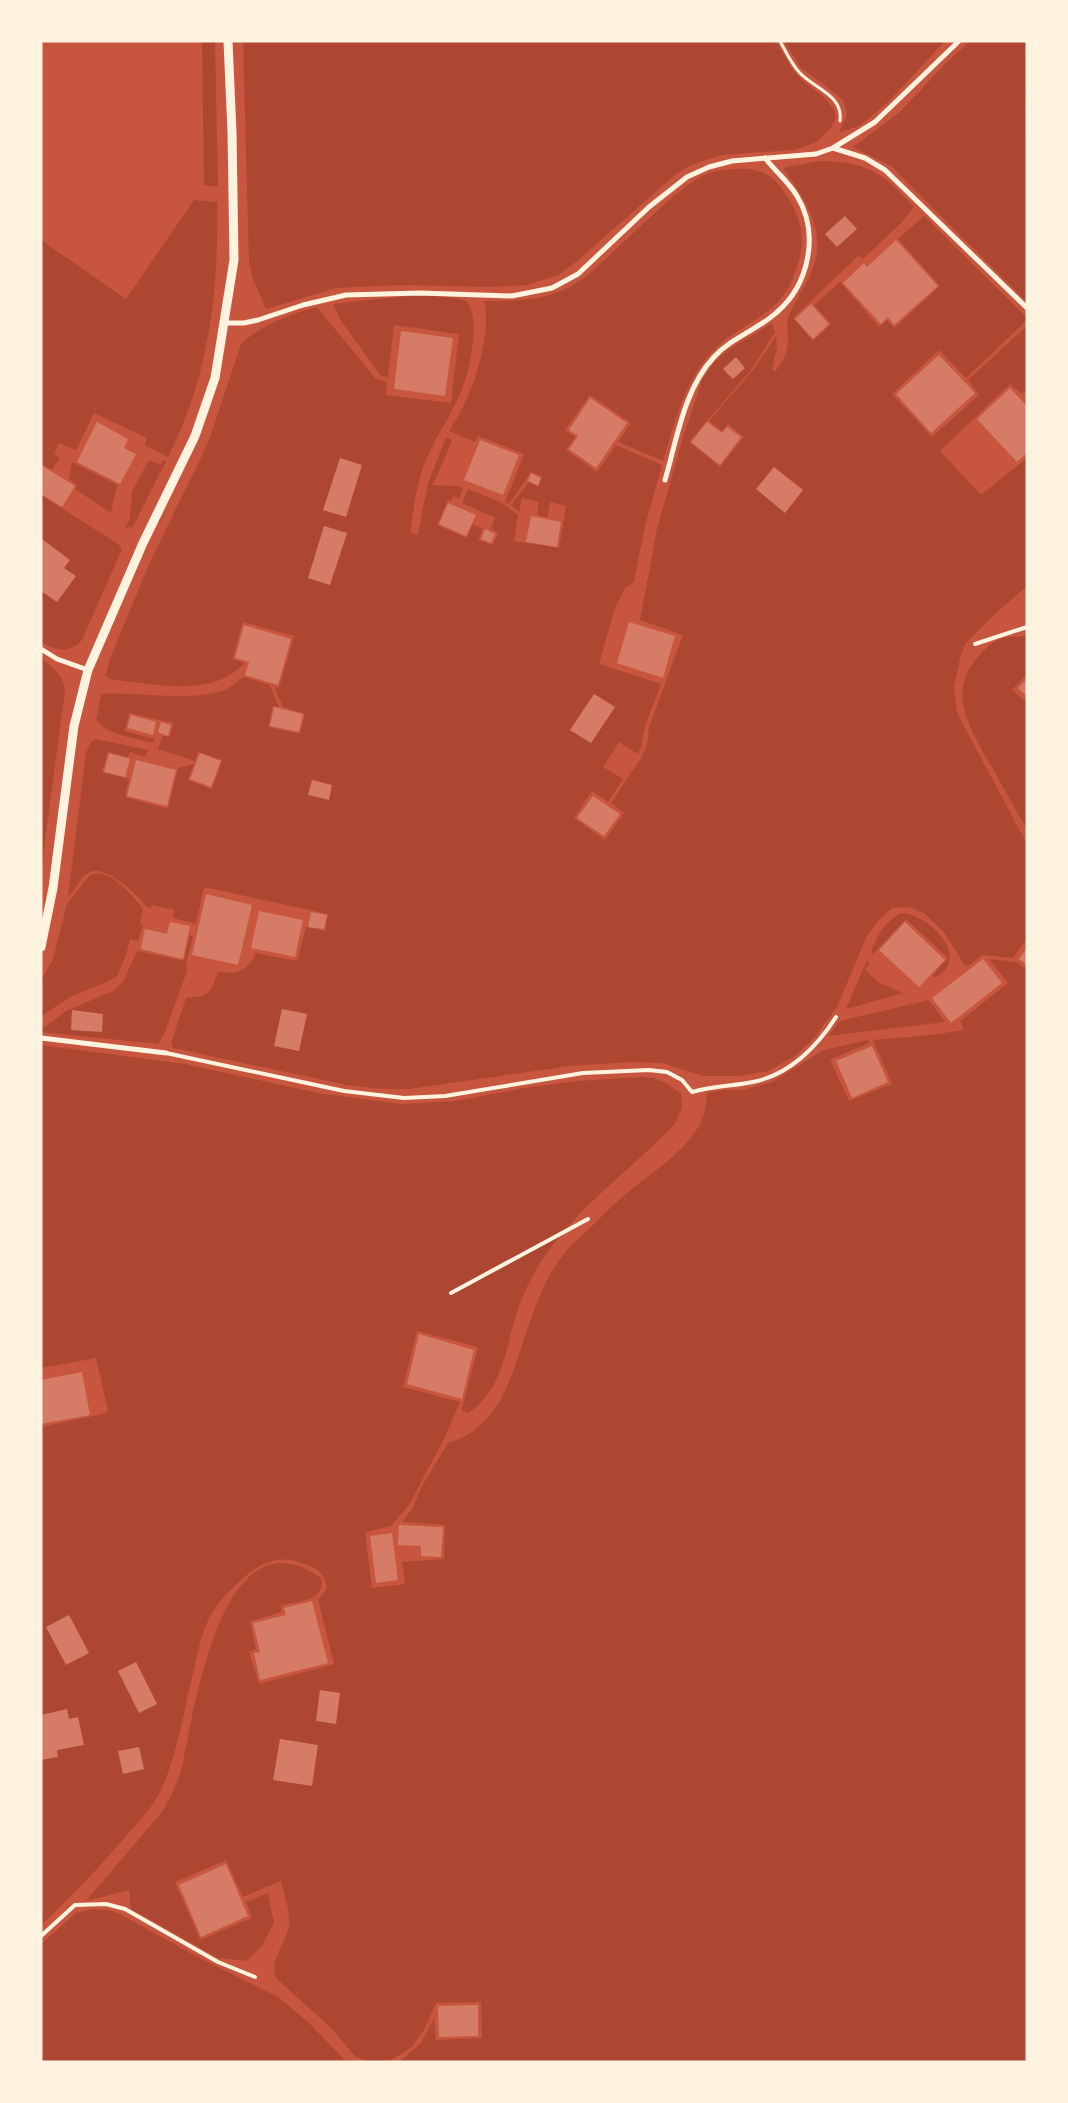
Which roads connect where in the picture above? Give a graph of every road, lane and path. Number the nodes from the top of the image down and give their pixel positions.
1 (228, 41) edge
2 (780, 41) edge
3 (959, 41) edge
4 (832, 148) junction
5 (765, 158) junction
6 (1027, 308) edge
7 (225, 323) junction
8 (665, 480) dead end
9 (1027, 627) edge
10 (975, 644) dead end
11 (41, 649) edge
12 (88, 670) junction
13 (41, 947) edge
14 (836, 1018) dead end
15 (41, 1038) edge
16 (166, 1053) joint
17 (588, 1219) dead end
18 (451, 1293) dead end
19 (41, 1936) edge
20 (255, 1977) dead end

1 - 7 street
2 - 4 path
3 - 4 street
4 - 5 street
4 - 6 street
5 - 7 street
5 - 8 street
7 - 12 street
9 - 10 lane
11 - 12 street
12 - 13 street
14 - 16 lane
15 - 16 street
17 - 18 lane
19 - 20 lane

